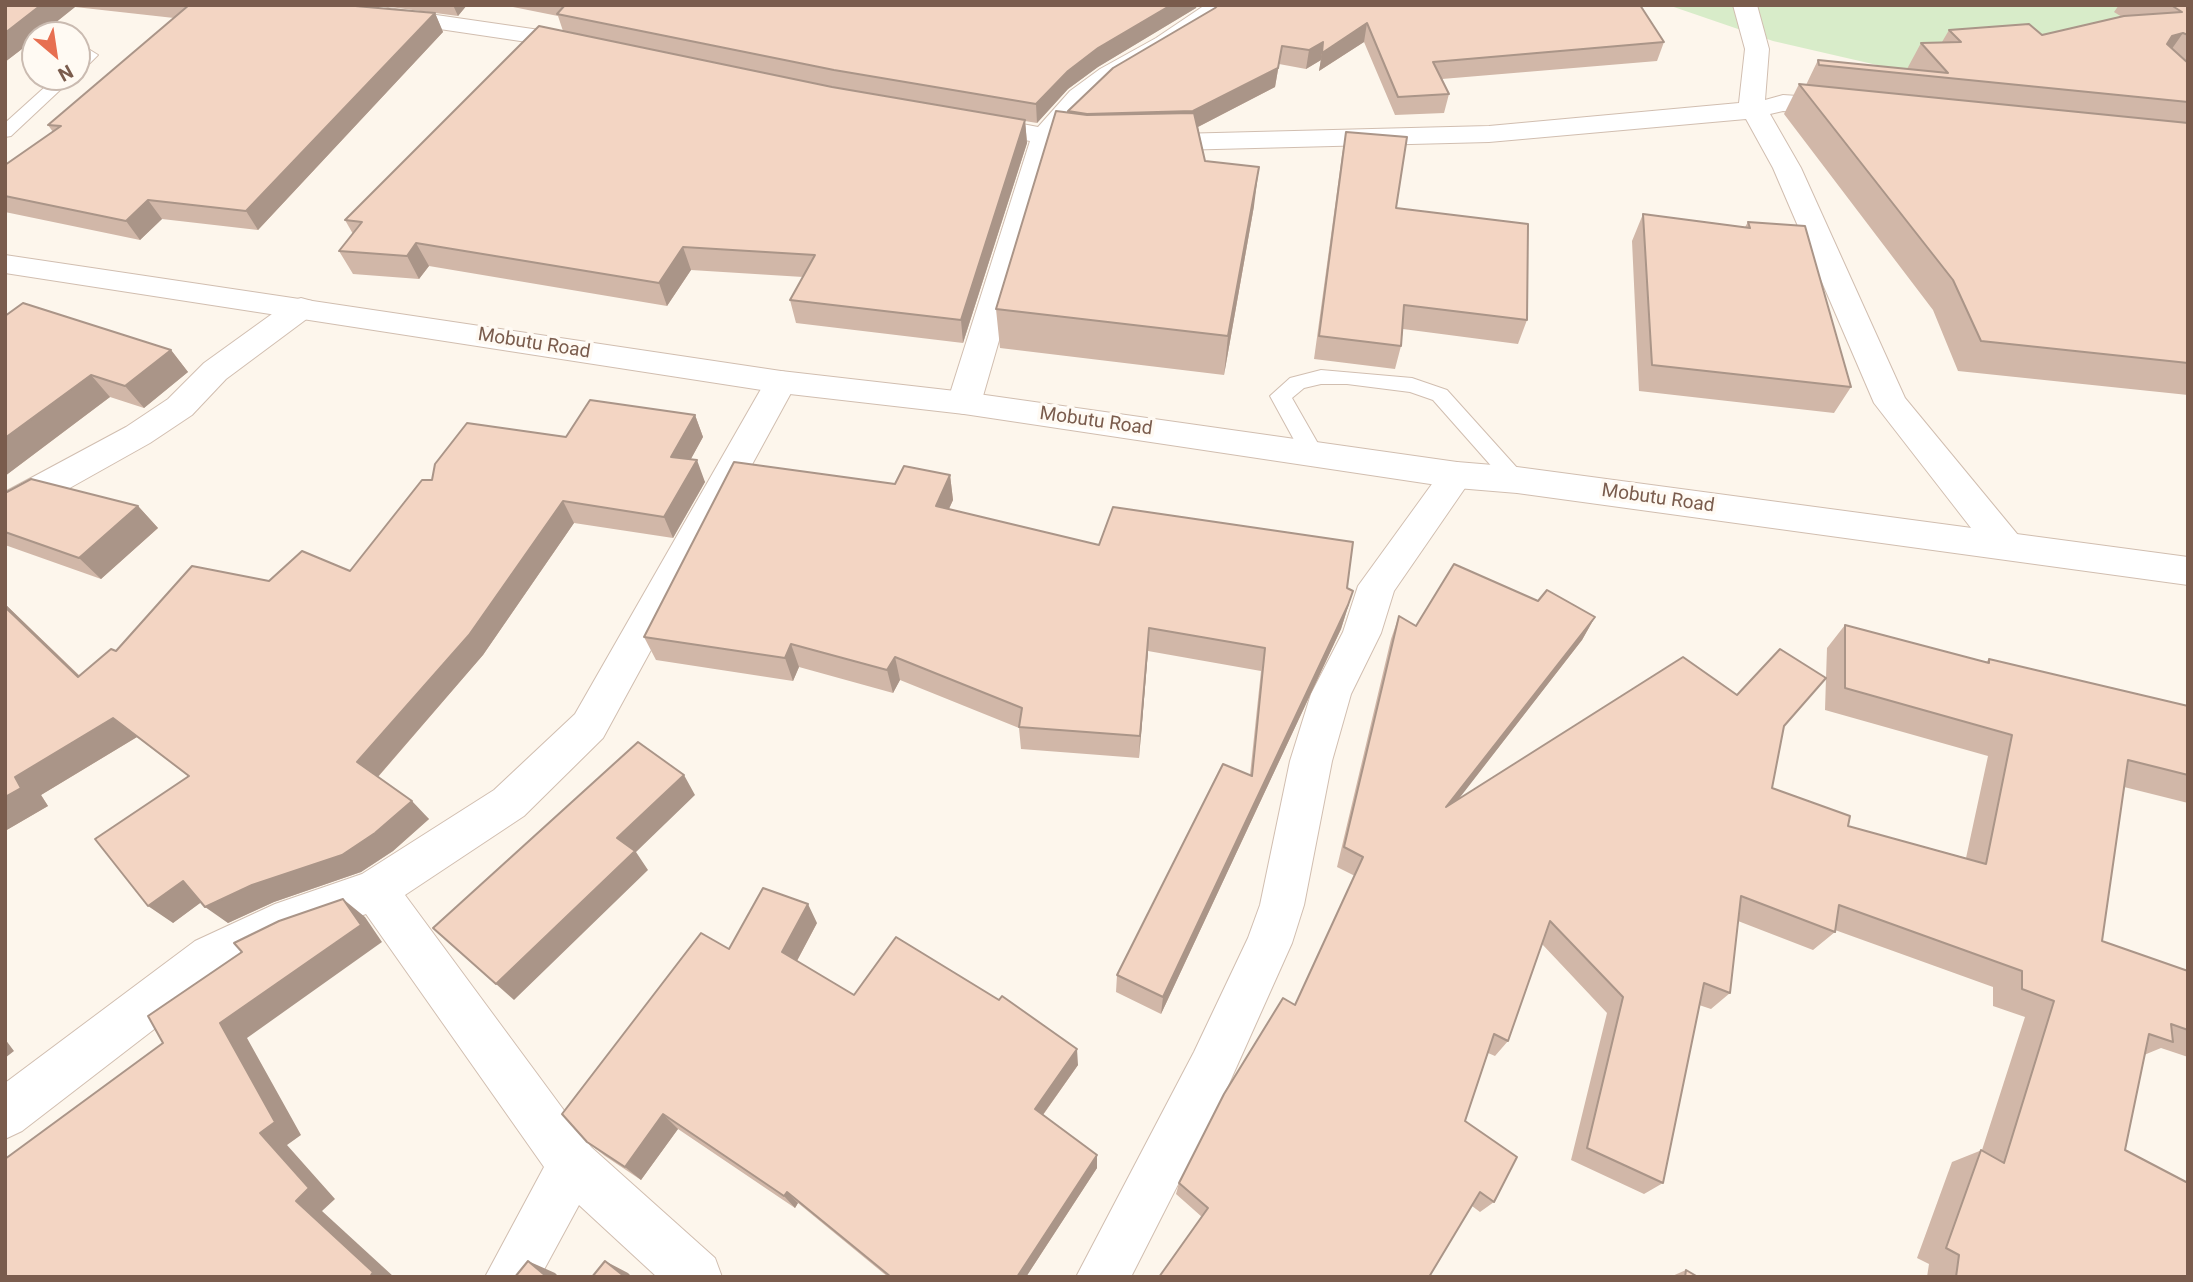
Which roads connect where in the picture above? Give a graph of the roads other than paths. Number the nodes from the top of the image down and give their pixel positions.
1 (1222, 5) edge
2 (1745, 5) edge
3 (361, 13) edge
4 (602, 48) edge
5 (50, 91) edge
6 (1754, 110) junction
7 (1868, 110) edge
8 (951, 119) edge
9 (5, 132) edge
10 (1045, 135) junction
11 (5, 264) edge
12 (301, 308) junction
13 (781, 382) junction
14 (964, 403) junction
15 (1313, 454) junction
16 (1457, 475) junction
17 (1517, 480) junction
18 (5, 508) edge
19 (2005, 545) junction
20 (2188, 571) edge
21 (375, 890) junction
22 (5, 1114) edge
23 (573, 1165) junction
24 (512, 1277) edge
25 (696, 1277) edge
26 (1102, 1277) edge

1 - 10 street
2 - 6 street
3 - 4 street
5 - 9 lane
6 - 7 street
6 - 10 street
6 - 19 street
8 - 10 street
10 - 14 street
11 - 12 street, Mobutu Road
12 - 13 street, Mobutu Road
12 - 18 street
13 - 14 street, Mobutu Road
13 - 21 street
14 - 15 street, Mobutu Road
15 - 16 street, Mobutu Road
15 - 17 lane
16 - 17 street, Mobutu Road
16 - 26 street
17 - 19 street, Mobutu Road
19 - 20 street, Mobutu Road
21 - 22 street
21 - 23 street
23 - 24 street
23 - 25 street

